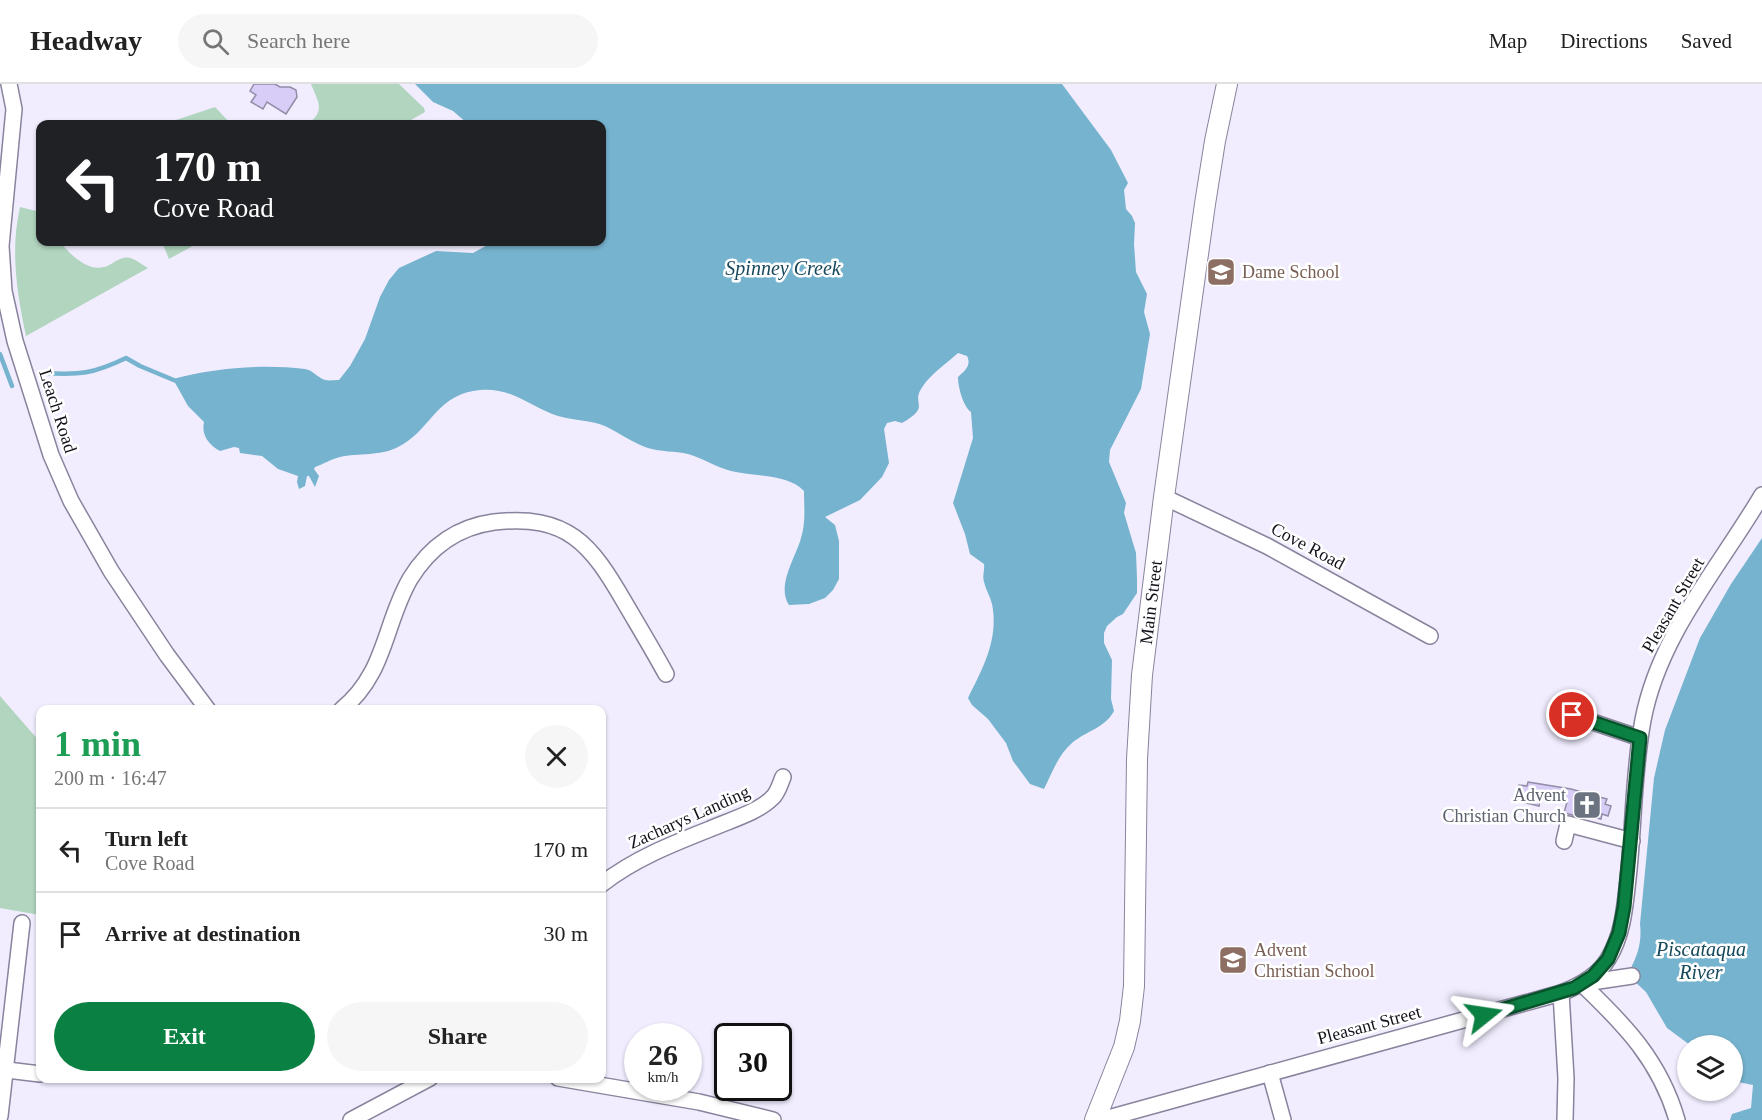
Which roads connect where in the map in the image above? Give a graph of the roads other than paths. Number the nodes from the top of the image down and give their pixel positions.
1 (9, 84) edge
2 (1227, 84) edge
3 (1762, 495) edge
4 (1164, 497) junction
5 (1430, 636) dead end
6 (666, 674) dead end
7 (204, 705) edge
8 (350, 705) edge
9 (1572, 715) dead end
10 (1640, 738) junction
11 (783, 777) dead end
12 (1564, 841) dead end
13 (1632, 841) junction
14 (606, 881) edge
15 (22, 922) dead end
16 (1632, 976) dead end
17 (1582, 984) junction
18 (1561, 993) junction
19 (7, 1070) junction
20 (1270, 1073) junction
21 (36, 1074) edge
22 (420, 1083) edge
23 (587, 1083) edge
24 (0, 1116) edge
25 (353, 1120) edge
26 (773, 1120) edge
27 (1095, 1120) edge
28 (1101, 1120) edge
29 (1282, 1120) edge
30 (1565, 1120) edge
31 (1677, 1120) edge

1 - 7 street, Leach Road
2 - 4 main road, Main Street
3 - 10 street, Pleasant Street
4 - 5 street, Cove Road
4 - 27 main road, Main Street
6 - 8 street
9 - 10 street
10 - 13 street, Pleasant Street
11 - 14 street, Zacharys Landing
12 - 13 street
13 - 17 street, Pleasant Street
15 - 19 street
16 - 17 street
17 - 18 street, Pleasant Street
17 - 31 street
18 - 20 street, Pleasant Street
18 - 30 street
19 - 21 street
19 - 24 street
20 - 28 street, Pleasant Street
20 - 29 street
22 - 25 street
23 - 26 street

